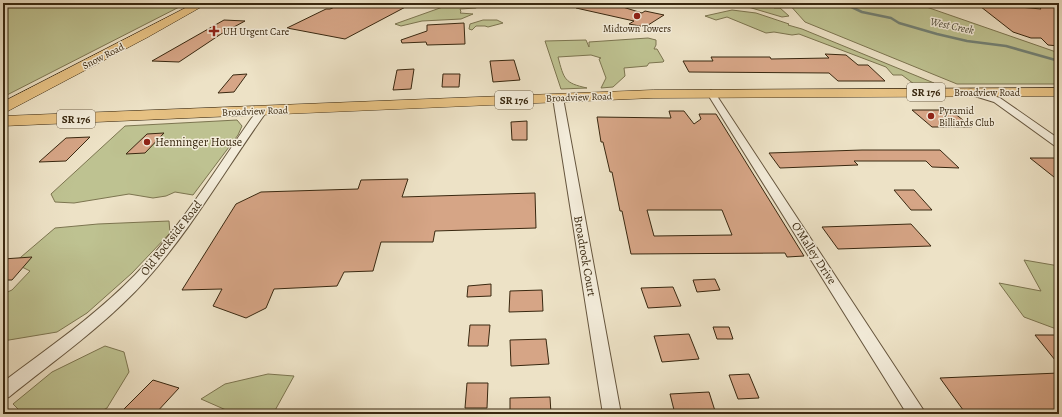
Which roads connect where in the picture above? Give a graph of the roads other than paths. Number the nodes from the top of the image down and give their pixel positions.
1 (203, 3) edge
2 (971, 92) junction
3 (1059, 92) edge
4 (711, 93) junction
5 (558, 98) junction
6 (3, 108) edge
7 (262, 111) junction
8 (3, 121) edge
9 (1059, 144) edge
10 (3, 392) edge
11 (612, 414) edge
12 (917, 414) edge

1 - 6 main road, Snow Road
2 - 3 main road, Broadview Road / SR 176
2 - 4 main road, Broadview Road / SR 176
2 - 9 street
4 - 5 main road, Broadview Road / SR 176
4 - 12 street, O'Malley Drive
5 - 7 main road, Broadview Road / SR 176
5 - 11 street, Broadrock Court
7 - 8 main road, Broadview Road / SR 176
7 - 10 street, Old Rockside Road

